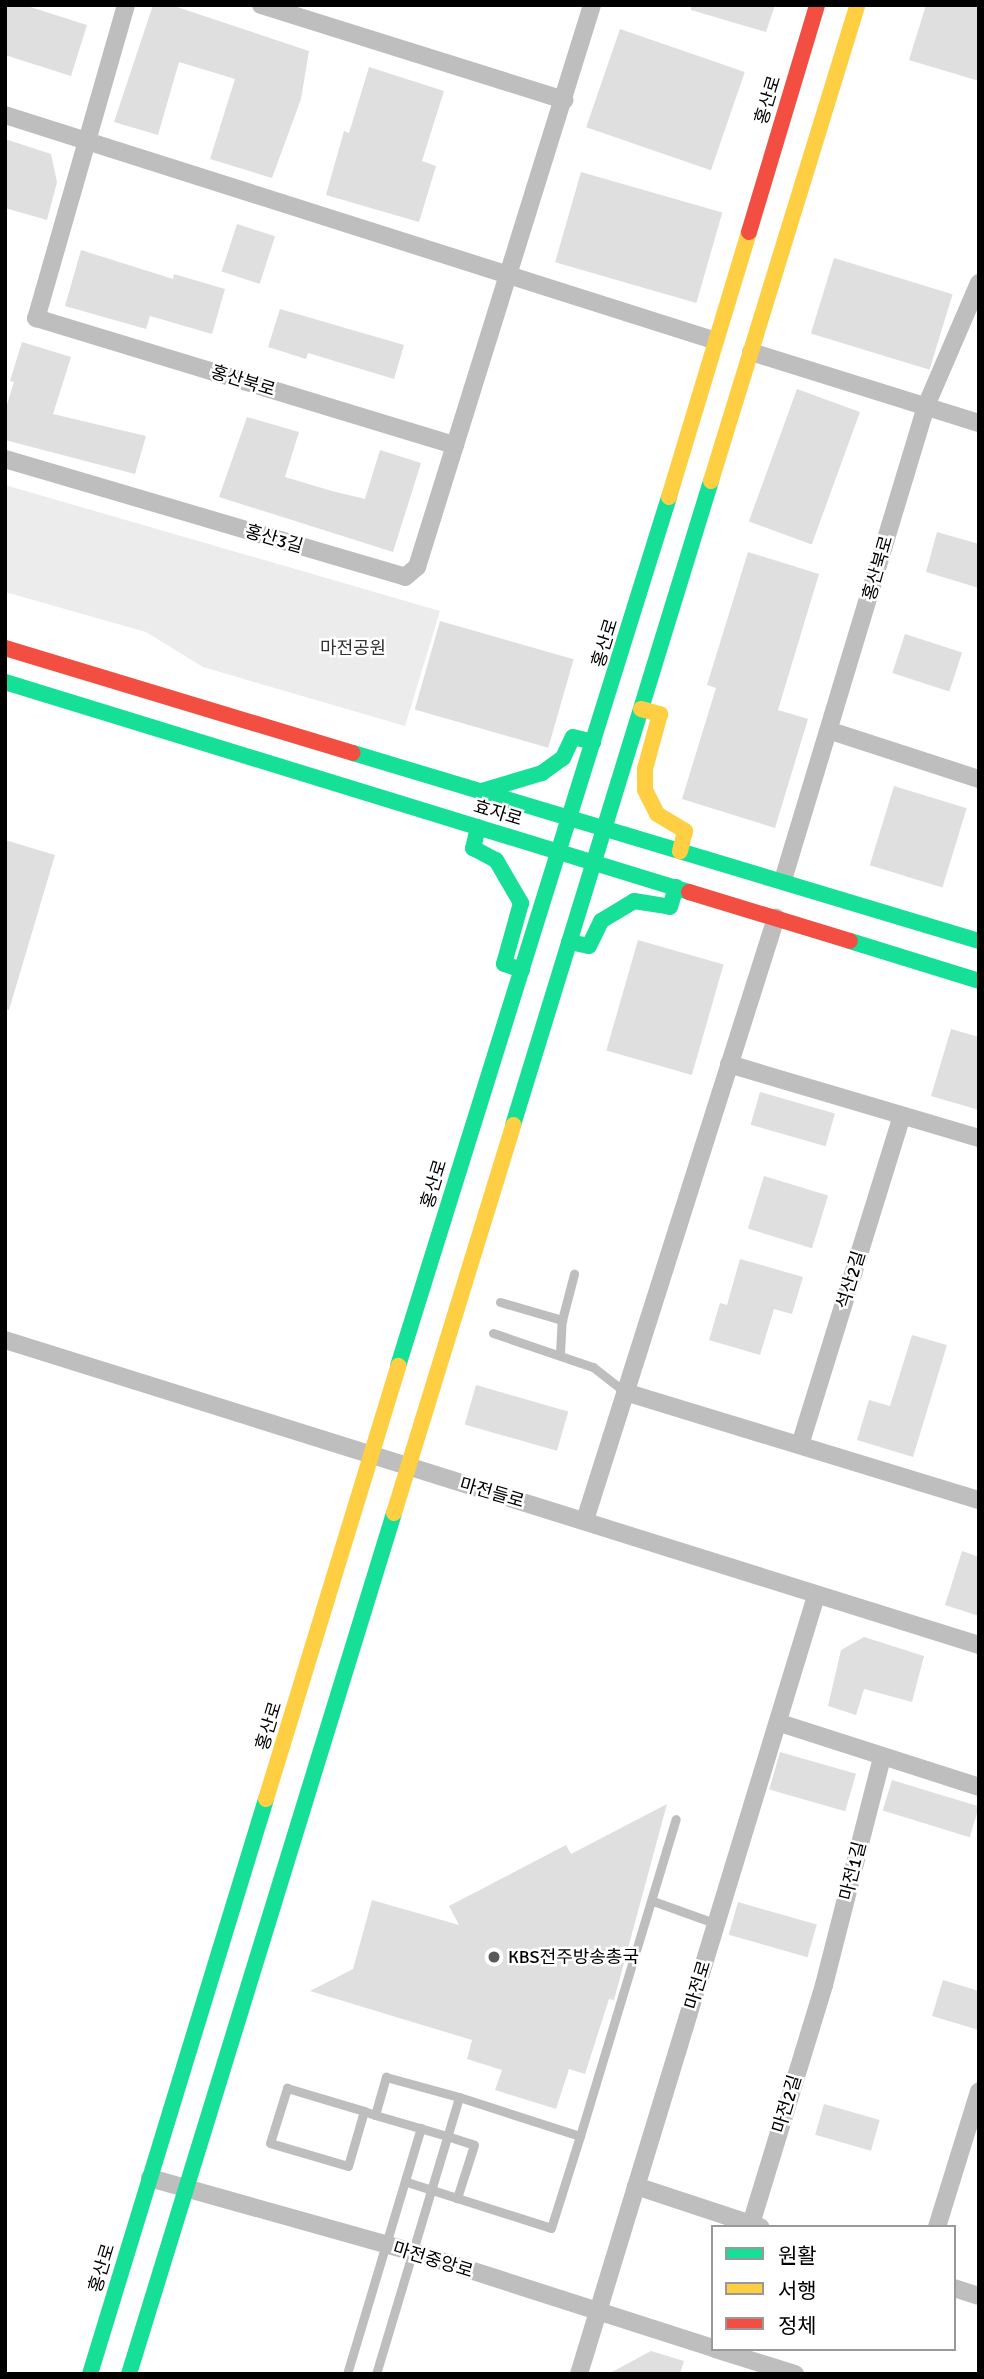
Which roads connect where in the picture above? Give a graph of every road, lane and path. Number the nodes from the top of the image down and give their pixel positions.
1 (126, 5) edge
2 (261, 5) edge
3 (817, 5) edge
4 (857, 5) edge
5 (590, 13) edge
6 (565, 100) junction
7 (5, 115) edge
8 (86, 141) junction
9 (508, 274) junction
10 (979, 283) edge
11 (713, 340) junction
12 (751, 352) junction
13 (926, 406) junction
14 (979, 423) edge
15 (455, 445) junction
16 (5, 460) edge
17 (5, 648) edge
18 (5, 682) edge
19 (641, 709) junction
20 (831, 731) junction
21 (593, 742) junction
22 (979, 779) edge
23 (480, 791) junction
24 (568, 818) junction
25 (478, 827) junction
26 (604, 828) junction
27 (680, 850) junction
28 (558, 851) junction
29 (593, 862) junction
30 (783, 880) junction
31 (677, 887) junction
32 (776, 918) junction
33 (979, 941) edge
34 (569, 942) junction
35 (522, 970) junction
36 (979, 981) edge
37 (729, 1064) junction
38 (902, 1116) junction
39 (979, 1138) edge
40 (574, 1274) dead end
41 (500, 1302) dead end
42 (562, 1320) junction
43 (493, 1333) dead end
44 (5, 1340) edge
45 (560, 1353) junction
46 (625, 1392) junction
47 (800, 1445) junction
48 (371, 1458) junction
49 (407, 1469) junction
50 (979, 1500) edge
51 (585, 1520) junction
52 (816, 1597) junction
53 (979, 1646) edge
54 (780, 1723) junction
55 (882, 1757) junction
56 (979, 1787) edge
57 (676, 1819) dead end
58 (653, 1901) junction
59 (717, 1924) junction
60 (824, 1985) joint
61 (979, 2091) edge
62 (459, 2097) junction
63 (365, 2111) junction
64 (375, 2115) junction
65 (421, 2128) junction
66 (447, 2136) junction
67 (580, 2136) junction
68 (150, 2178) junction
69 (407, 2182) junction
70 (636, 2186) junction
71 (187, 2187) junction
72 (431, 2190) junction
73 (457, 2198) junction
74 (755, 2225) edge
75 (938, 2225) edge
76 (386, 2245) junction
77 (414, 2252) junction
78 (956, 2289) edge
79 (979, 2296) edge
80 (597, 2313) junction
81 (711, 2348) edge
82 (720, 2351) edge
83 (90, 2374) edge
84 (129, 2374) edge
85 (347, 2374) edge
86 (376, 2374) edge
87 (579, 2374) edge
88 (794, 2374) edge

1 - 8 street, 홍산북로
2 - 6 street
3 - 11 street, 홍산로
4 - 12 street
5 - 6 street
6 - 9 street
7 - 8 street
8 - 9 street
8 - 15 street, 홍산북로
9 - 11 street
9 - 15 street
10 - 13 street, 홍산북로
11 - 21 street, 홍산로
12 - 13 street
12 - 19 street
13 - 14 street
13 - 20 street, 홍산북로
15 - 16 street, 홍산3길
17 - 23 street, 효자로
18 - 25 street, 효자로
19 - 26 street
19 - 27 street
20 - 22 street
20 - 30 street, 홍산북로
21 - 23 street
21 - 24 street, 홍산로
23 - 24 street, 효자로
24 - 26 street, 효자로
24 - 28 street, 홍산로
25 - 28 street, 효자로
25 - 35 street
26 - 27 street, 효자로
26 - 29 street
27 - 30 street, 효자로
28 - 29 street, 효자로
28 - 35 street, 홍산로
29 - 31 street, 효자로
29 - 34 street
30 - 33 street, 효자로
31 - 32 street, 효자로
31 - 34 street
32 - 36 street, 효자로
32 - 37 street
34 - 49 street
35 - 48 street, 홍산로
37 - 38 street
37 - 46 street
38 - 39 street
38 - 47 street, 석산2길
40 - 42 lane
41 - 42 lane
42 - 45 lane
43 - 45 lane
44 - 48 street, 마전들로
45 - 46 lane
46 - 47 street
46 - 51 street
47 - 50 street
48 - 49 street, 마전들로
48 - 68 street, 홍산로
49 - 51 street, 마전들로
49 - 71 street
51 - 52 street, 마전들로
52 - 53 street, 마전들로
52 - 54 street, 마전로
54 - 55 street
54 - 59 street, 마전로
55 - 56 street
55 - 60 street, 마전1길
57 - 58 lane
58 - 59 lane
58 - 67 lane
59 - 70 street, 마전로
60 - 74 street, 마전2길
61 - 75 street
62 - 64 lane
62 - 66 lane
62 - 67 lane
63 - 63 lane
63 - 64 lane
64 - 65 lane
65 - 66 lane
65 - 69 lane
66 - 72 lane
66 - 73 lane
67 - 73 lane
68 - 71 street, 마전중앙로
68 - 83 street, 홍산로
69 - 72 lane
69 - 76 lane
70 - 74 street, 마전2길
70 - 80 street, 마전로
71 - 76 street, 마전중앙로
71 - 84 street
72 - 73 lane
72 - 77 lane
76 - 77 street, 마전중앙로
76 - 85 lane
77 - 80 street, 마전중앙로
77 - 86 lane
78 - 79 street
80 - 81 street, 마전중앙로
80 - 87 street, 마전로
82 - 88 street, 마전중앙로

